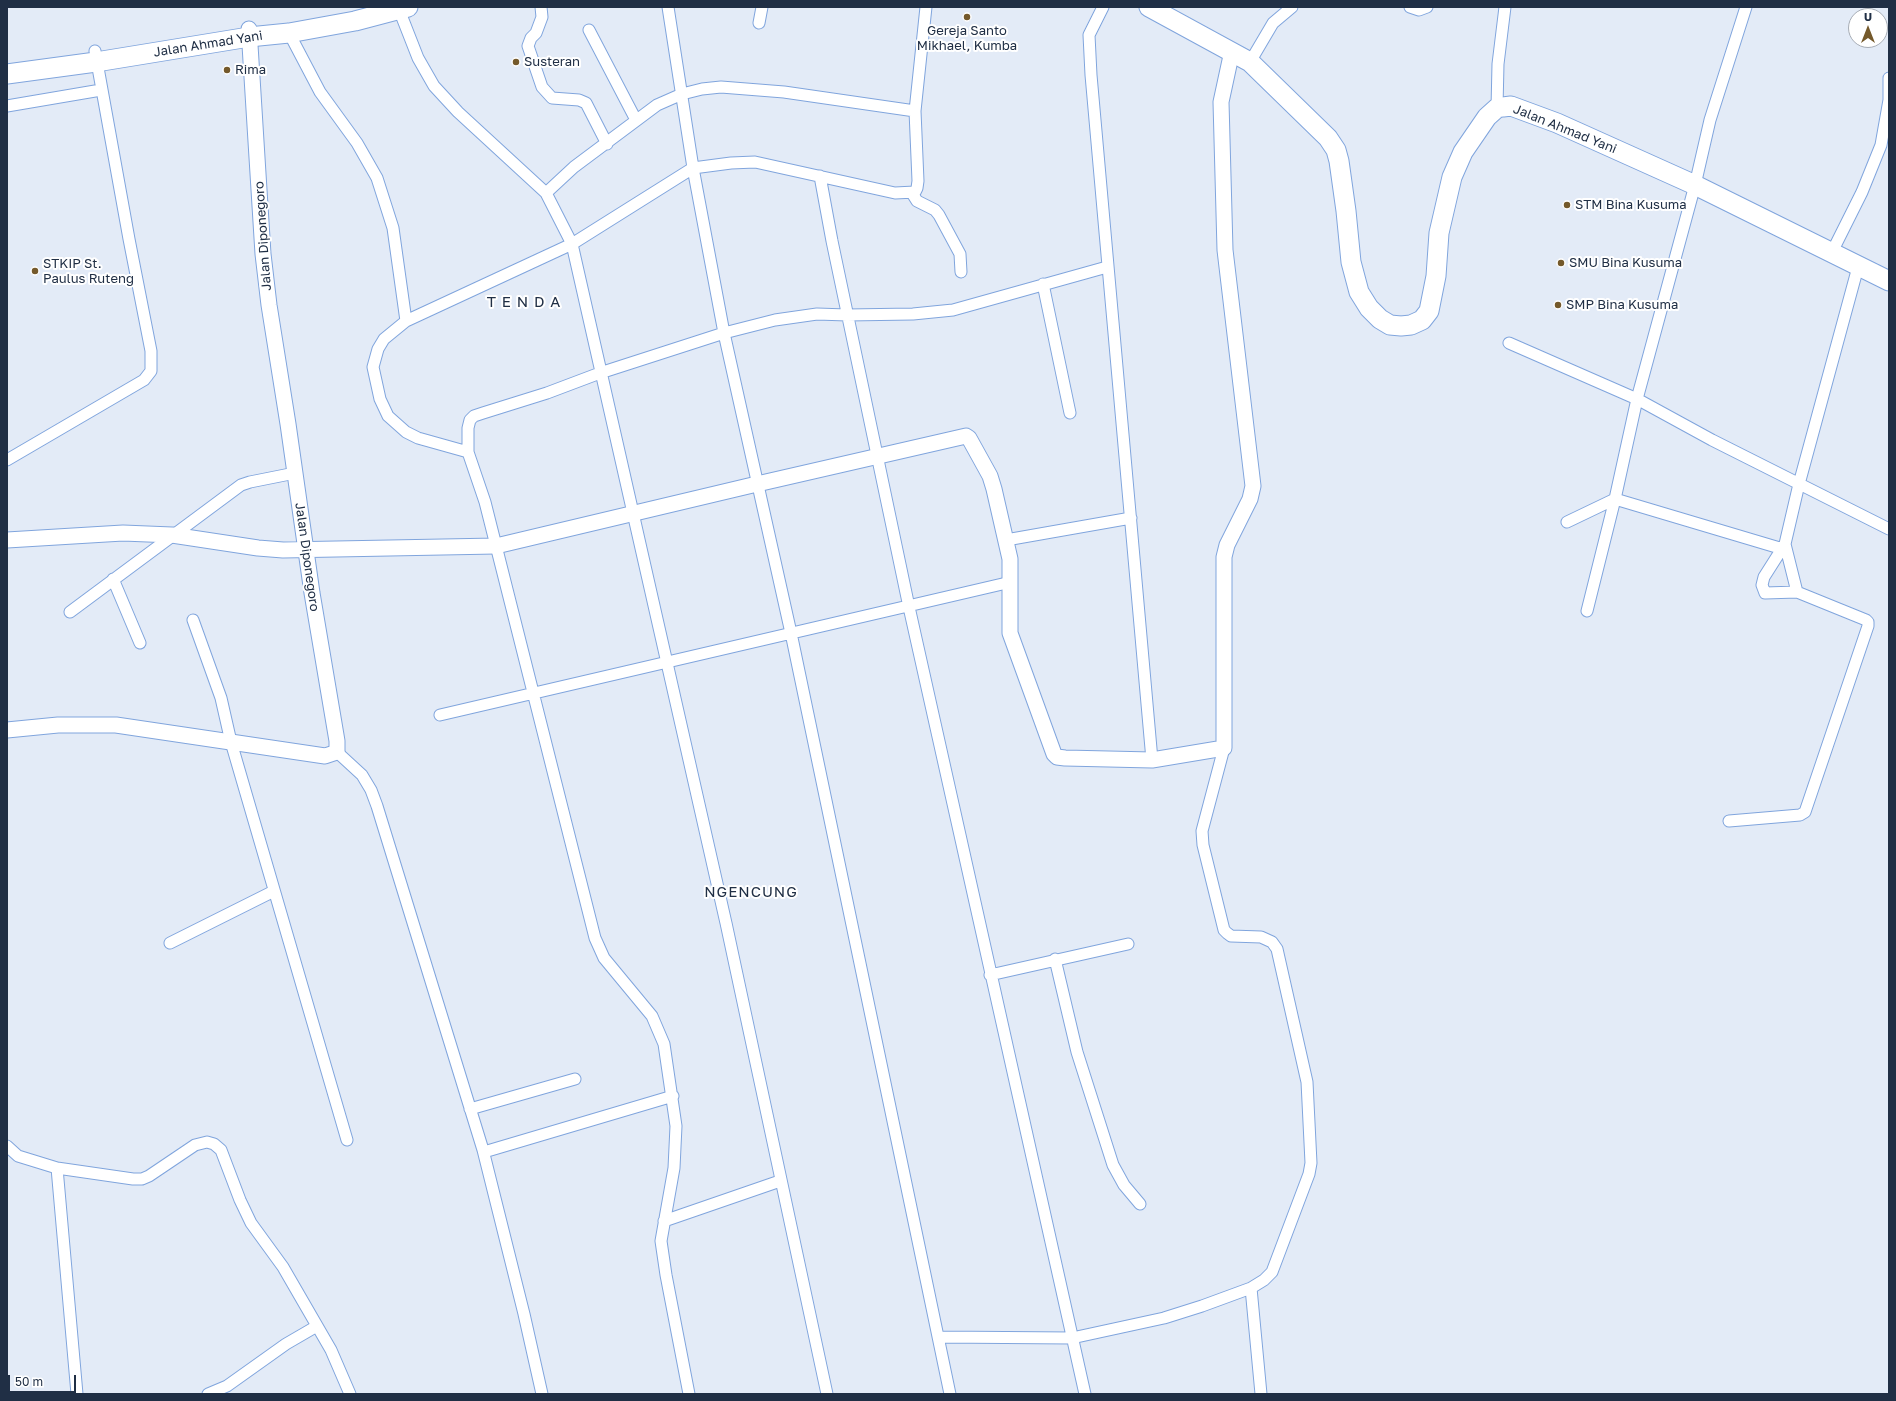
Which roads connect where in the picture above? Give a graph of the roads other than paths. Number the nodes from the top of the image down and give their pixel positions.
1 (369, 7) edge
2 (540, 7) edge
3 (668, 7) edge
4 (762, 7) edge
5 (926, 7) edge
6 (1104, 7) edge
7 (1149, 7) edge
8 (1292, 7) edge
9 (1410, 7) edge
10 (1427, 7) edge
11 (1505, 7) edge
12 (1746, 7) edge
13 (402, 8) edge
14 (759, 22) dead end
15 (589, 30) dead end
16 (249, 33) junction
17 (289, 33) junction
18 (1232, 51) junction
19 (96, 57) junction
20 (1250, 62) junction
21 (7, 63) edge
22 (7, 74) edge
23 (1889, 78) edge
24 (101, 90) junction
25 (682, 94) junction
26 (7, 106) edge
27 (1497, 108) junction
28 (915, 111) junction
29 (636, 120) junction
30 (607, 144) junction
31 (693, 168) junction
32 (820, 176) junction
33 (1695, 185) junction
34 (546, 193) junction
35 (912, 193) junction
36 (572, 244) junction
37 (1832, 252) junction
38 (1858, 266) junction
39 (1107, 267) junction
40 (961, 272) dead end
41 (1889, 281) edge
42 (1043, 284) junction
43 (847, 315) junction
44 (406, 321) junction
45 (724, 333) junction
46 (1509, 343) dead end
47 (600, 373) junction
48 (1638, 399) junction
49 (1070, 413) dead end
50 (468, 452) junction
51 (878, 456) junction
52 (7, 460) edge
53 (295, 473) junction
54 (757, 484) junction
55 (1799, 484) junction
56 (1615, 499) junction
57 (632, 513) junction
58 (1131, 518) junction
59 (1567, 522) dead end
60 (1889, 529) edge
61 (172, 535) junction
62 (7, 540) edge
63 (1006, 540) junction
64 (496, 546) junction
65 (1784, 547) junction
66 (306, 549) junction
67 (113, 579) junction
68 (1011, 582) junction
69 (1797, 592) junction
70 (909, 607) junction
71 (1587, 611) dead end
72 (70, 612) dead end
73 (193, 620) dead end
74 (790, 633) junction
75 (140, 643) dead end
76 (667, 662) junction
77 (533, 693) junction
78 (440, 715) dead end
79 (7, 730) edge
80 (231, 742) junction
81 (1224, 748) junction
82 (337, 752) junction
83 (1152, 760) junction
84 (1729, 822) dead end
85 (274, 891) junction
86 (170, 943) dead end
87 (1128, 944) dead end
88 (1055, 959) junction
89 (990, 975) junction
90 (575, 1079) dead end
91 (673, 1096) junction
92 (470, 1109) junction
93 (347, 1140) dead end
94 (7, 1146) edge
95 (484, 1152) junction
96 (57, 1168) junction
97 (780, 1181) junction
98 (1140, 1204) dead end
99 (664, 1221) junction
100 (1250, 1288) junction
101 (317, 1326) junction
102 (938, 1337) junction
103 (1072, 1338) junction
104 (77, 1394) edge
105 (208, 1394) edge
106 (350, 1394) edge
107 (542, 1394) edge
108 (689, 1394) edge
109 (827, 1394) edge
110 (950, 1394) edge
111 (1085, 1394) edge
112 (1261, 1394) edge

1 - 16 highway, Jalan Ahmad Yani
2 - 30 street
3 - 25 street
4 - 14 street
5 - 28 street
6 - 39 street
7 - 18 highway, Jalan Ahmad Yani
8 - 20 street
9 - 10 street
11 - 27 street
12 - 33 street
13 - 17 highway, Jalan Ahmad Yani
13 - 34 street
15 - 29 street
16 - 17 highway, Jalan Ahmad Yani
16 - 19 highway, Jalan Ahmad Yani
16 - 53 street, Jalan Diponegoro
17 - 44 street
18 - 20 highway, Jalan Ahmad Yani
18 - 81 street
19 - 21 highway, Jalan Ahmad Yani
19 - 22 highway, Jalan Ahmad Yani
19 - 24 street
20 - 27 highway, Jalan Ahmad Yani
23 - 37 street
24 - 26 street
24 - 52 street
25 - 28 street
25 - 29 street
25 - 31 street
27 - 33 highway, Jalan Ahmad Yani
28 - 35 street
29 - 30 street
30 - 34 street
31 - 32 street
31 - 36 street
31 - 45 street
32 - 35 street
32 - 43 street
33 - 37 highway, Jalan Ahmad Yani
33 - 48 street
34 - 36 street
35 - 40 street
36 - 44 street
36 - 47 street
37 - 38 highway, Jalan Ahmad Yani
38 - 41 highway, Jalan Ahmad Yani
38 - 55 street
39 - 42 street
39 - 58 street
42 - 43 street
42 - 49 street
43 - 45 street
43 - 51 street
44 - 50 street
45 - 47 street
45 - 54 street
46 - 48 street
47 - 50 street
47 - 57 street
48 - 55 street
48 - 56 street
50 - 64 street
51 - 54 street
51 - 63 street
51 - 70 street
53 - 61 street
53 - 66 street, Jalan Diponegoro
54 - 57 street
54 - 74 street
55 - 60 street
55 - 65 street
56 - 59 street
56 - 65 street
56 - 71 street
57 - 64 street
57 - 76 street
58 - 63 street
58 - 83 street
61 - 62 street
61 - 66 street
61 - 67 street
63 - 68 street
64 - 66 street
64 - 77 street
65 - 69 street
65 - 69 street
66 - 82 street, Jalan Diponegoro
67 - 72 street
67 - 75 street
68 - 70 street
68 - 83 street
69 - 84 street
70 - 74 street
70 - 89 street
73 - 80 street
74 - 76 street
74 - 102 street
76 - 77 street
76 - 97 street
77 - 78 street
77 - 91 street
79 - 80 street
80 - 82 street
80 - 85 street
81 - 83 street
81 - 100 street
82 - 92 street
85 - 86 street
85 - 93 street
87 - 88 street
88 - 89 street
88 - 98 street
89 - 103 street
90 - 92 street
91 - 95 street
91 - 99 street
92 - 95 street
94 - 96 street
95 - 107 street
96 - 101 street
96 - 104 street
97 - 99 street
97 - 109 street
99 - 108 street
100 - 103 street
100 - 112 street
101 - 105 street
101 - 106 street
102 - 103 street
102 - 110 street
103 - 111 street

